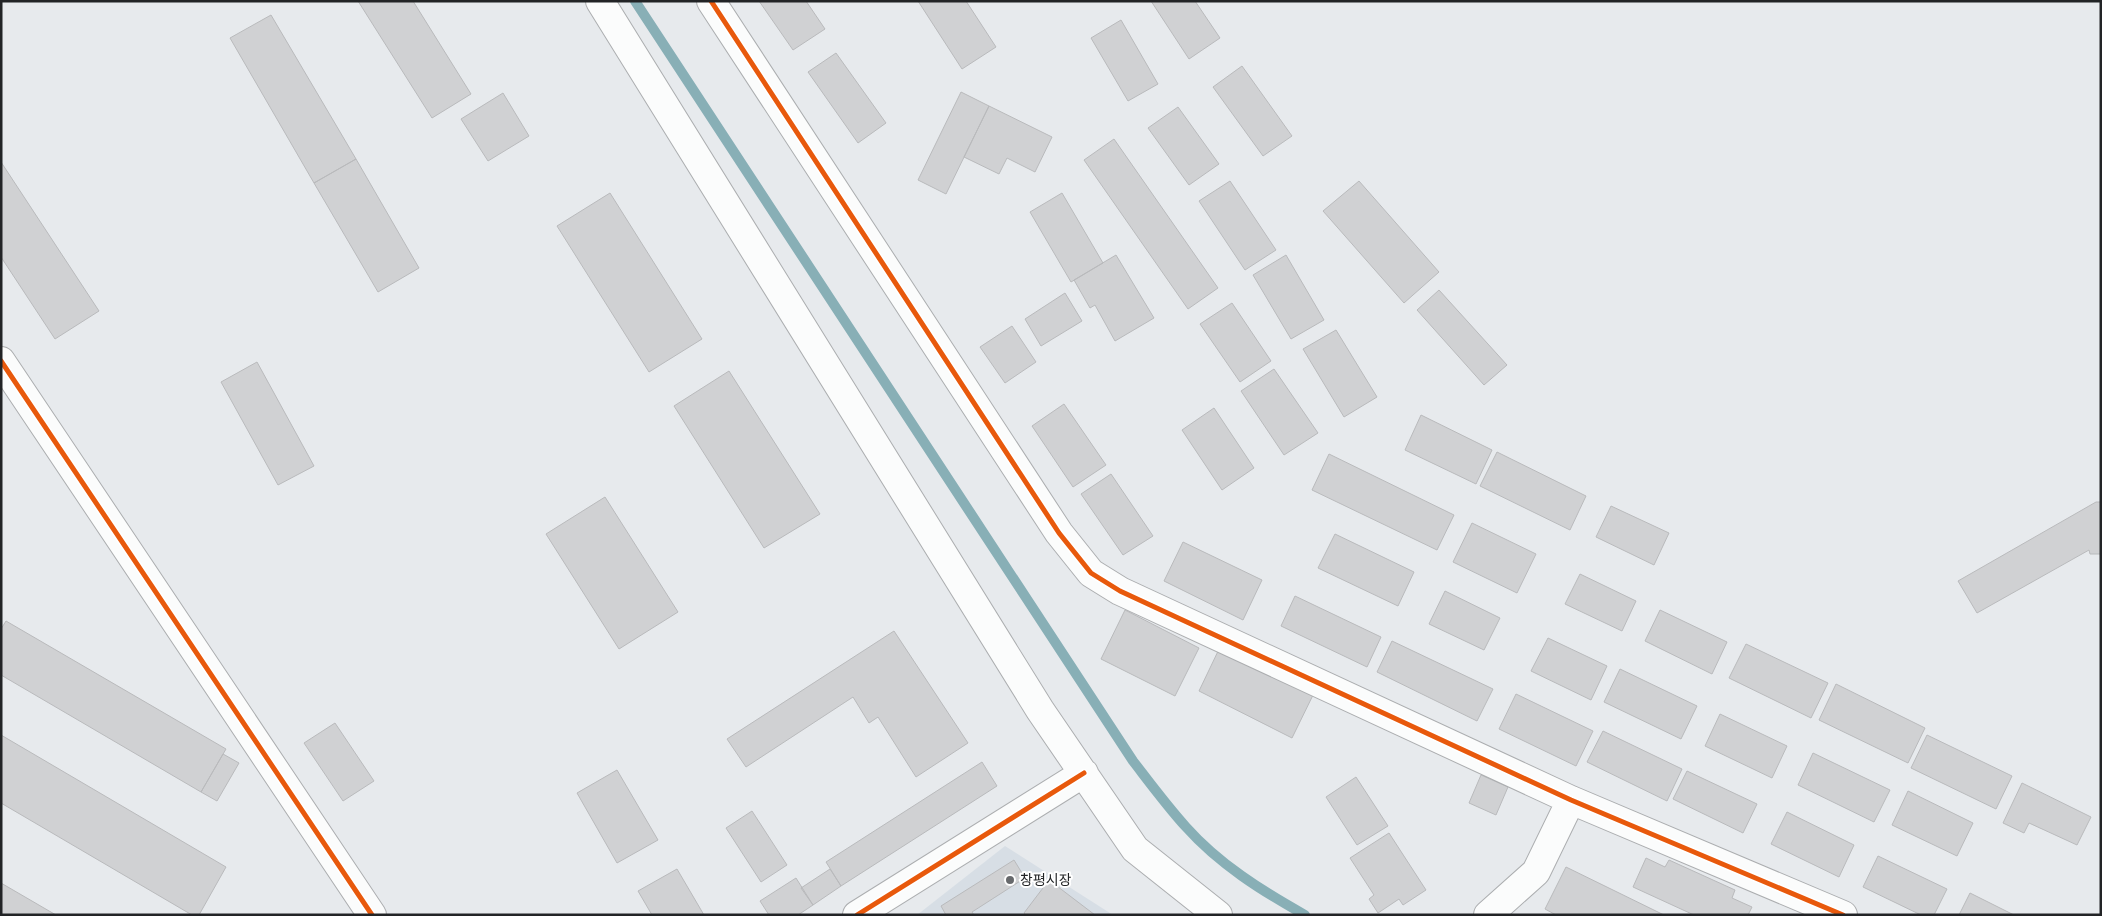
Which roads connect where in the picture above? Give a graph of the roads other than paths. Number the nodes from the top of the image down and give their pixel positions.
1 (600, 1) edge
2 (711, 1) edge
3 (1, 361) edge
4 (1084, 773) junction
5 (1571, 800) junction
6 (372, 915) edge
7 (857, 915) edge
8 (1218, 915) edge
9 (1488, 915) edge
10 (1843, 915) edge

1 - 4 street
2 - 5 street
3 - 6 street
4 - 7 street
4 - 8 street
5 - 9 street
5 - 10 street

